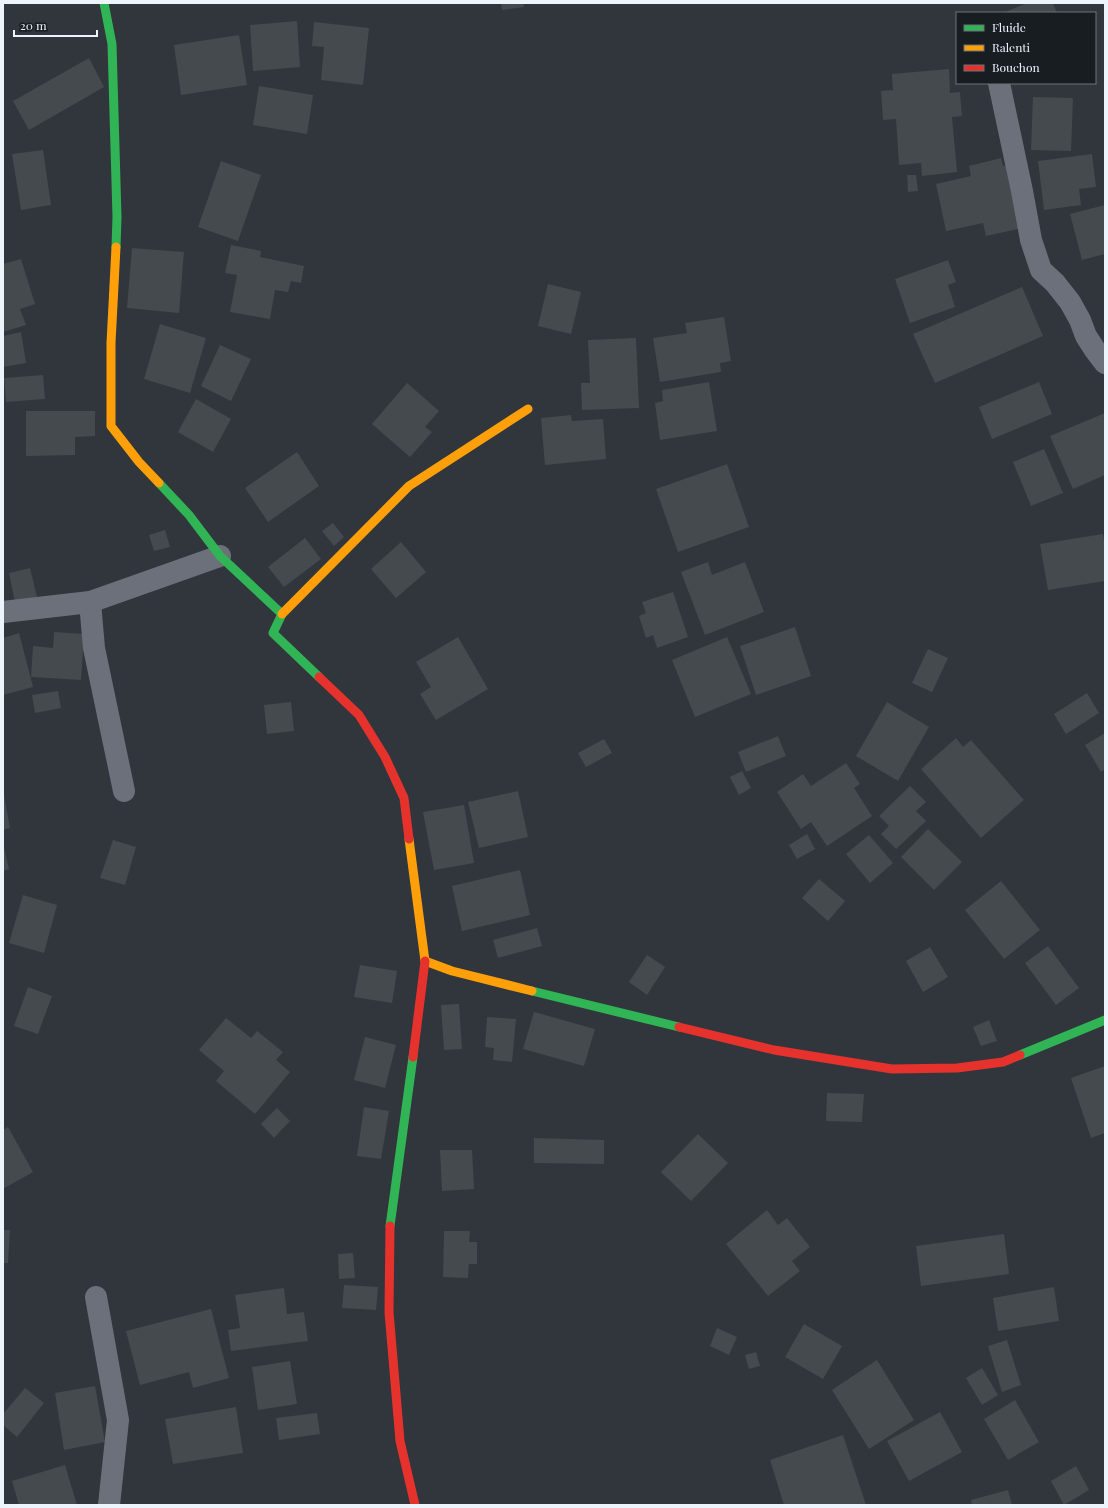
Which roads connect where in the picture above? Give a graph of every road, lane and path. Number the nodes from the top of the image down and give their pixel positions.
1 (104, 3) edge
2 (999, 84) edge
3 (1105, 362) edge
4 (528, 408) dead end
5 (220, 556) junction
6 (90, 602) junction
7 (3, 612) edge
8 (282, 614) junction
9 (124, 791) dead end
10 (425, 961) junction
11 (1105, 1020) edge
12 (96, 1297) dead end
13 (109, 1505) edge
14 (415, 1505) edge

1 - 5 street
2 - 3 street
4 - 8 street
5 - 6 street
5 - 8 street
6 - 7 street
6 - 9 street
8 - 10 street
10 - 11 street
10 - 14 street
12 - 13 street

